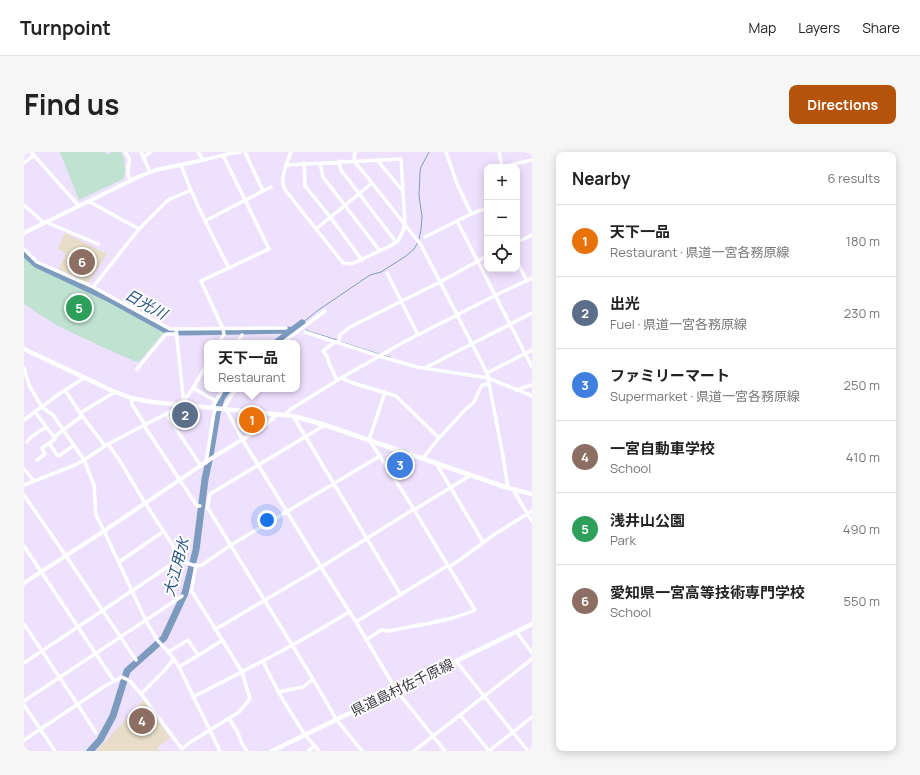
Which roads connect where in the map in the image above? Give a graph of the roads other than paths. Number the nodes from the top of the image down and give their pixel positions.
1 (125, 152) edge
2 (141, 152) edge
3 (151, 152) edge
4 (198, 152) edge
5 (240, 152) edge
6 (245, 152) edge
7 (291, 152) edge
8 (355, 152) edge
9 (446, 152) edge
10 (499, 152) edge
11 (32, 154) edge
12 (223, 155) junction
13 (143, 157) junction
14 (201, 160) junction
15 (377, 160) junction
16 (532, 160) edge
17 (338, 161) junction
18 (354, 161) junction
19 (24, 163) edge
20 (320, 163) junction
21 (304, 164) junction
22 (501, 164) edge
23 (515, 164) edge
24 (181, 165) junction
25 (287, 165) junction
26 (150, 172) junction
27 (131, 180) junction
28 (372, 182) junction
29 (271, 187) dead end
30 (191, 190) junction
31 (263, 191) junction
32 (402, 191) junction
33 (359, 194) junction
34 (244, 200) junction
35 (88, 201) junction
36 (24, 205) edge
37 (79, 206) junction
38 (345, 206) junction
39 (484, 209) edge
40 (471, 213) junction
41 (331, 218) junction
42 (458, 220) junction
43 (45, 222) junction
44 (205, 222) junction
45 (404, 223) junction
46 (139, 229) junction
47 (316, 229) junction
48 (24, 233) edge
49 (532, 236) edge
50 (425, 237) dead end
51 (520, 241) edge
52 (396, 242) junction
53 (98, 244) dead end
54 (24, 250) edge
55 (380, 251) junction
56 (484, 257) edge
57 (362, 260) junction
58 (478, 260) junction
59 (229, 268) junction
60 (520, 268) edge
61 (387, 274) dead end
62 (532, 278) edge
63 (527, 281) junction
64 (440, 282) junction
65 (93, 287) junction
66 (496, 295) junction
67 (400, 301) junction
68 (325, 311) dead end
69 (532, 313) edge
70 (457, 315) junction
71 (510, 324) junction
72 (286, 328) dead end
73 (223, 329) junction
74 (177, 332) junction
75 (305, 332) dead end
76 (242, 335) dead end
77 (418, 335) junction
78 (221, 340) edge
79 (239, 340) edge
80 (286, 340) edge
81 (337, 342) junction
82 (472, 344) junction
83 (25, 350) edge
84 (532, 350) edge
85 (525, 353) junction
86 (379, 356) junction
87 (532, 367) edge
88 (24, 368) edge
89 (137, 369) dead end
90 (204, 369) edge
91 (424, 369) junction
92 (486, 373) junction
93 (84, 378) junction
94 (341, 378) junction
95 (488, 378) junction
96 (337, 380) junction
97 (489, 384) junction
98 (29, 385) junction
99 (532, 385) edge
100 (24, 387) edge
101 (193, 388) junction
102 (65, 390) junction
103 (516, 390) junction
104 (115, 392) junction
105 (221, 392) edge
106 (234, 392) edge
107 (385, 392) junction
108 (532, 396) edge
109 (132, 398) junction
110 (216, 401) junction
111 (184, 405) junction
112 (42, 407) junction
113 (215, 408) junction
114 (224, 409) junction
115 (35, 412) junction
116 (166, 414) junction
117 (277, 414) junction
118 (81, 415) junction
119 (284, 415) junction
120 (293, 416) junction
121 (24, 420) edge
122 (145, 425) junction
123 (325, 425) junction
124 (46, 427) junction
125 (64, 431) junction
126 (55, 437) junction
127 (306, 437) junction
128 (439, 438) junction
129 (242, 439) junction
130 (370, 440) junction
131 (27, 442) dead end
132 (49, 443) junction
133 (74, 445) junction
134 (106, 445) junction
135 (380, 456) junction
136 (423, 458) junction
137 (37, 460) dead end
138 (84, 460) junction
139 (206, 463) junction
140 (436, 463) junction
141 (259, 465) junction
142 (200, 466) junction
143 (24, 469) edge
144 (471, 475) junction
145 (180, 480) junction
146 (34, 481) junction
147 (334, 483) junction
148 (24, 485) edge
149 (450, 488) junction
150 (508, 488) junction
151 (514, 489) junction
152 (532, 494) edge
153 (24, 495) edge
154 (146, 503) junction
155 (200, 506) dead end
156 (414, 510) junction
157 (287, 511) junction
158 (532, 511) edge
159 (528, 514) junction
160 (532, 521) edge
161 (104, 531) junction
162 (164, 531) junction
163 (368, 538) junction
164 (483, 542) junction
165 (231, 545) junction
166 (24, 546) edge
167 (66, 556) junction
168 (181, 558) junction
169 (119, 562) junction
170 (196, 565) junction
171 (448, 566) junction
172 (320, 568) junction
173 (41, 572) junction
174 (24, 583) edge
175 (132, 591) junction
176 (401, 595) junction
177 (182, 596) dead end
178 (265, 600) junction
179 (103, 610) junction
180 (349, 612) junction
181 (146, 621) junction
182 (356, 622) junction
183 (24, 624) edge
184 (532, 624) edge
185 (78, 627) junction
186 (216, 630) junction
187 (516, 631) junction
188 (121, 638) junction
189 (223, 640) junction
190 (366, 640) junction
191 (293, 646) junction
192 (42, 651) junction
193 (168, 652) junction
194 (532, 652) edge
195 (96, 654) junction
196 (198, 655) junction
197 (532, 659) edge
198 (136, 660) dead end
199 (174, 660) junction
200 (263, 661) junction
201 (456, 661) junction
202 (24, 663) edge
203 (179, 667) junction
204 (242, 672) junction
205 (60, 677) junction
206 (313, 679) junction
207 (114, 681) junction
208 (396, 690) junction
209 (278, 692) junction
210 (141, 694) junction
211 (193, 697) junction
212 (484, 697) junction
213 (24, 701) edge
214 (24, 705) edge
215 (78, 705) junction
216 (460, 715) junction
217 (532, 717) edge
218 (229, 718) junction
219 (336, 719) junction
220 (40, 729) junction
221 (210, 730) junction
222 (513, 732) junction
223 (96, 733) dead end
224 (305, 735) junction
225 (433, 736) junction
226 (24, 740) edge
227 (315, 746) junction
228 (55, 751) edge
229 (220, 751) edge
230 (247, 751) edge
231 (272, 751) edge
232 (308, 751) edge
233 (319, 751) edge
234 (362, 751) edge
235 (414, 751) edge
236 (445, 751) edge
237 (489, 751) edge
238 (528, 751) edge

1 - 27 street
2 - 13 street
3 - 13 street
4 - 14 street
5 - 12 street
6 - 31 street
7 - 25 street
8 - 18 street
9 - 40 street
10 - 22 street
11 - 19 street
11 - 37 street
12 - 14 street
12 - 34 street
13 - 26 street
14 - 24 street
15 - 18 street
15 - 32 street
15 - 32 street
16 - 23 street
17 - 18 street
17 - 20 street
17 - 33 street
18 - 28 street
20 - 21 street
20 - 38 street
21 - 25 street
21 - 41 street
24 - 26 street
24 - 30 street
25 - 47 street
26 - 27 street
27 - 35 street
28 - 33 street
28 - 45 street
29 - 31 street
30 - 44 street
30 - 46 street
31 - 34 street
32 - 45 street
33 - 38 street
33 - 52 street
34 - 44 street
34 - 59 street
35 - 37 street
35 - 46 street
36 - 43 street
37 - 43 street
38 - 41 street
38 - 55 street
39 - 40 street
40 - 42 street
41 - 47 street
41 - 57 street
42 - 50 street
42 - 58 street
43 - 48 street
43 - 53 street
44 - 59 street
45 - 52 street
45 - 64 street
46 - 65 street
47 - 57 street
49 - 51 street
52 - 55 street
54 - 65 street
55 - 57 street
56 - 58 street
58 - 64 street
58 - 66 street
59 - 73 street
60 - 63 street
61 - 67 street
62 - 63 street
63 - 66 street
64 - 67 street
64 - 70 street
65 - 74 street
66 - 70 street
66 - 71 street
67 - 77 street
67 - 81 street
68 - 80 street
69 - 71 street
70 - 77 street
70 - 82 street
71 - 82 street
71 - 85 street
72 - 73 street
73 - 74 street
73 - 78 street
74 - 89 street
74 - 111 street
75 - 81 street
76 - 79 street
77 - 86 street
81 - 86 street
81 - 96 street
82 - 91 street
82 - 92 street
83 - 93 main road
84 - 85 street
85 - 87 street
85 - 92 street
86 - 91 street
86 - 94 street
88 - 98 street
90 - 101 street
91 - 95 street
92 - 95 street
93 - 102 street
93 - 104 main road
94 - 96 street
94 - 107 street
95 - 97 street
95 - 103 street
96 - 119 street
97 - 128 street
97 - 150 street
98 - 100 street
98 - 112 street
99 - 103 street
101 - 110 street
101 - 111 street
102 - 112 street
102 - 118 street
103 - 108 street
104 - 109 main road
104 - 118 street
105 - 110 street
106 - 114 street
107 - 128 street
107 - 130 street
109 - 111 main road
109 - 122 street
110 - 113 street
111 - 113 main road
111 - 116 street
112 - 115 street
112 - 125 street
113 - 114 main road
113 - 139 street
114 - 117 main road
114 - 129 street
115 - 121 street
115 - 124 street
116 - 122 street
116 - 142 street
117 - 119 main road
117 - 129 street
118 - 125 street
118 - 134 street
119 - 120 main road
120 - 123 main road
120 - 127 street
122 - 134 street
122 - 145 street
123 - 127 street
123 - 130 main road
124 - 126 street
124 - 131 street
125 - 126 street
125 - 133 street
126 - 132 street
127 - 141 street
127 - 147 street
128 - 136 street
129 - 139 street
129 - 141 street
130 - 135 street
130 - 136 main road
132 - 133 street
132 - 137 street
133 - 138 street
134 - 138 street
134 - 154 street
135 - 147 street
135 - 156 street
136 - 140 main road
138 - 146 street
138 - 161 street
139 - 142 street
140 - 144 main road
140 - 149 street
141 - 157 street
141 - 165 street
142 - 145 street
143 - 146 street
144 - 149 street
144 - 150 main road
145 - 154 street
145 - 155 street
146 - 148 street
147 - 157 street
147 - 163 street
149 - 156 street
149 - 164 street
150 - 151 main road
151 - 152 main road
151 - 159 street
153 - 167 street
154 - 161 street
154 - 162 street
156 - 163 street
156 - 171 street
157 - 165 street
157 - 172 street
158 - 159 street
159 - 160 street
159 - 164 street
161 - 167 street
161 - 169 street
162 - 168 street
162 - 169 street
163 - 172 street
163 - 176 street
164 - 171 street
165 - 170 street
165 - 178 street
166 - 173 street
167 - 173 street
167 - 179 street
168 - 170 street
168 - 175 street
169 - 175 street
170 - 186 street
171 - 176 street
171 - 190 street
172 - 178 street
172 - 180 street
173 - 174 street
173 - 185 street
175 - 179 street
175 - 181 street
176 - 182 street
177 - 181 street
178 - 186 street
178 - 191 street
179 - 185 street
179 - 188 street
180 - 182 street
180 - 191 street
181 - 188 street
181 - 193 street
182 - 190 street
183 - 192 street
184 - 187 main road, 県道島村佐千原線
185 - 192 street
185 - 195 street
186 - 189 street
187 - 194 street
187 - 201 main road, 県道島村佐千原線
188 - 195 street
188 - 198 street
189 - 196 street
189 - 204 street
190 - 208 street
191 - 200 street
191 - 206 street
192 - 202 street
192 - 205 street
193 - 196 street
193 - 199 street
195 - 205 street
195 - 207 street
196 - 203 street
197 - 212 street
199 - 203 street
199 - 210 street
200 - 204 street
200 - 209 street
201 - 208 main road, 県道島村佐千原線
201 - 212 street
203 - 211 street
204 - 211 street
204 - 218 street
205 - 213 street
205 - 215 street
206 - 209 street
206 - 219 street
207 - 210 street
207 - 215 street
208 - 219 main road, 県道島村佐千原線
208 - 225 street
209 - 224 street
210 - 221 street
211 - 221 street
212 - 216 street
212 - 222 street
214 - 220 street
215 - 220 street
215 - 223 street
216 - 225 street
216 - 237 street
217 - 222 street
218 - 221 street
218 - 230 street
219 - 224 main road, 県道島村佐千原線
219 - 234 street
220 - 226 street
220 - 228 street
221 - 229 street
222 - 237 street
222 - 238 street
224 - 227 street
224 - 231 main road, 県道島村佐千原線
225 - 235 street
225 - 236 street
227 - 232 street
227 - 233 street

